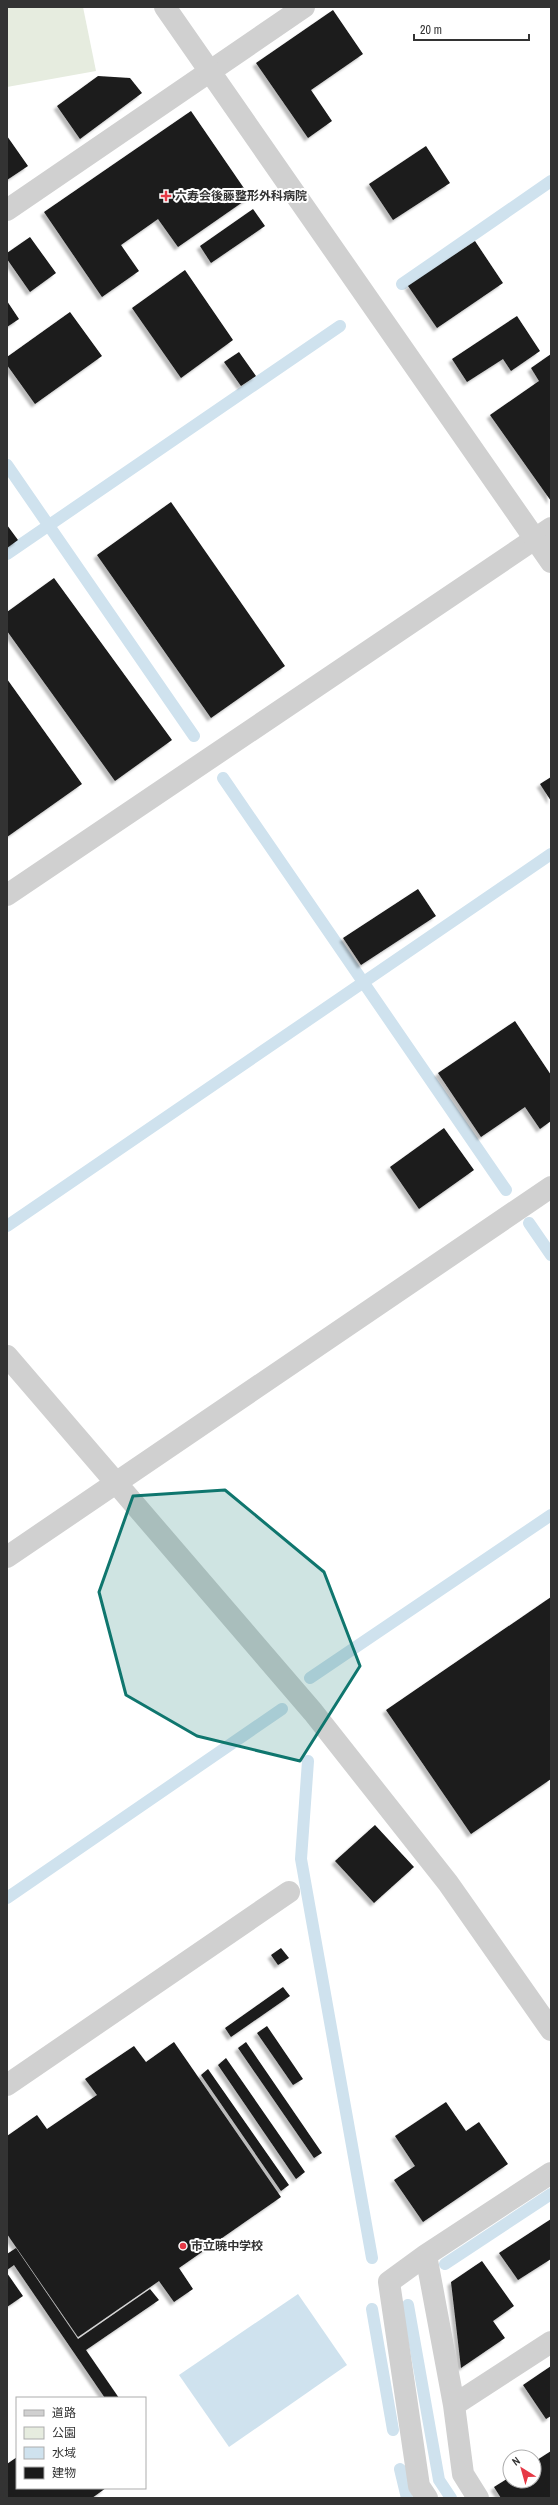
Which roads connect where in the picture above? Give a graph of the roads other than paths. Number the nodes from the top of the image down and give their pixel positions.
1 (165, 7) edge
2 (304, 7) edge
3 (209, 72) junction
4 (7, 210) edge
5 (543, 533) edge
6 (551, 562) edge
7 (7, 895) edge
8 (551, 1187) edge
9 (7, 1356) edge
10 (116, 1482) junction
11 (7, 1557) edge
12 (289, 1892) dead end
13 (551, 2030) edge
14 (7, 2085) edge
15 (551, 2173) edge
16 (426, 2255) junction
17 (551, 2342) edge
18 (454, 2405) junction
19 (426, 2498) edge
20 (478, 2498) edge

1 - 3 street
2 - 3 street
3 - 4 street
3 - 5 street
5 - 6 street
5 - 7 street
8 - 10 street
9 - 10 street
10 - 11 street
10 - 13 street
12 - 14 street
15 - 16 street
16 - 18 street
16 - 19 street
17 - 18 street
18 - 20 street

